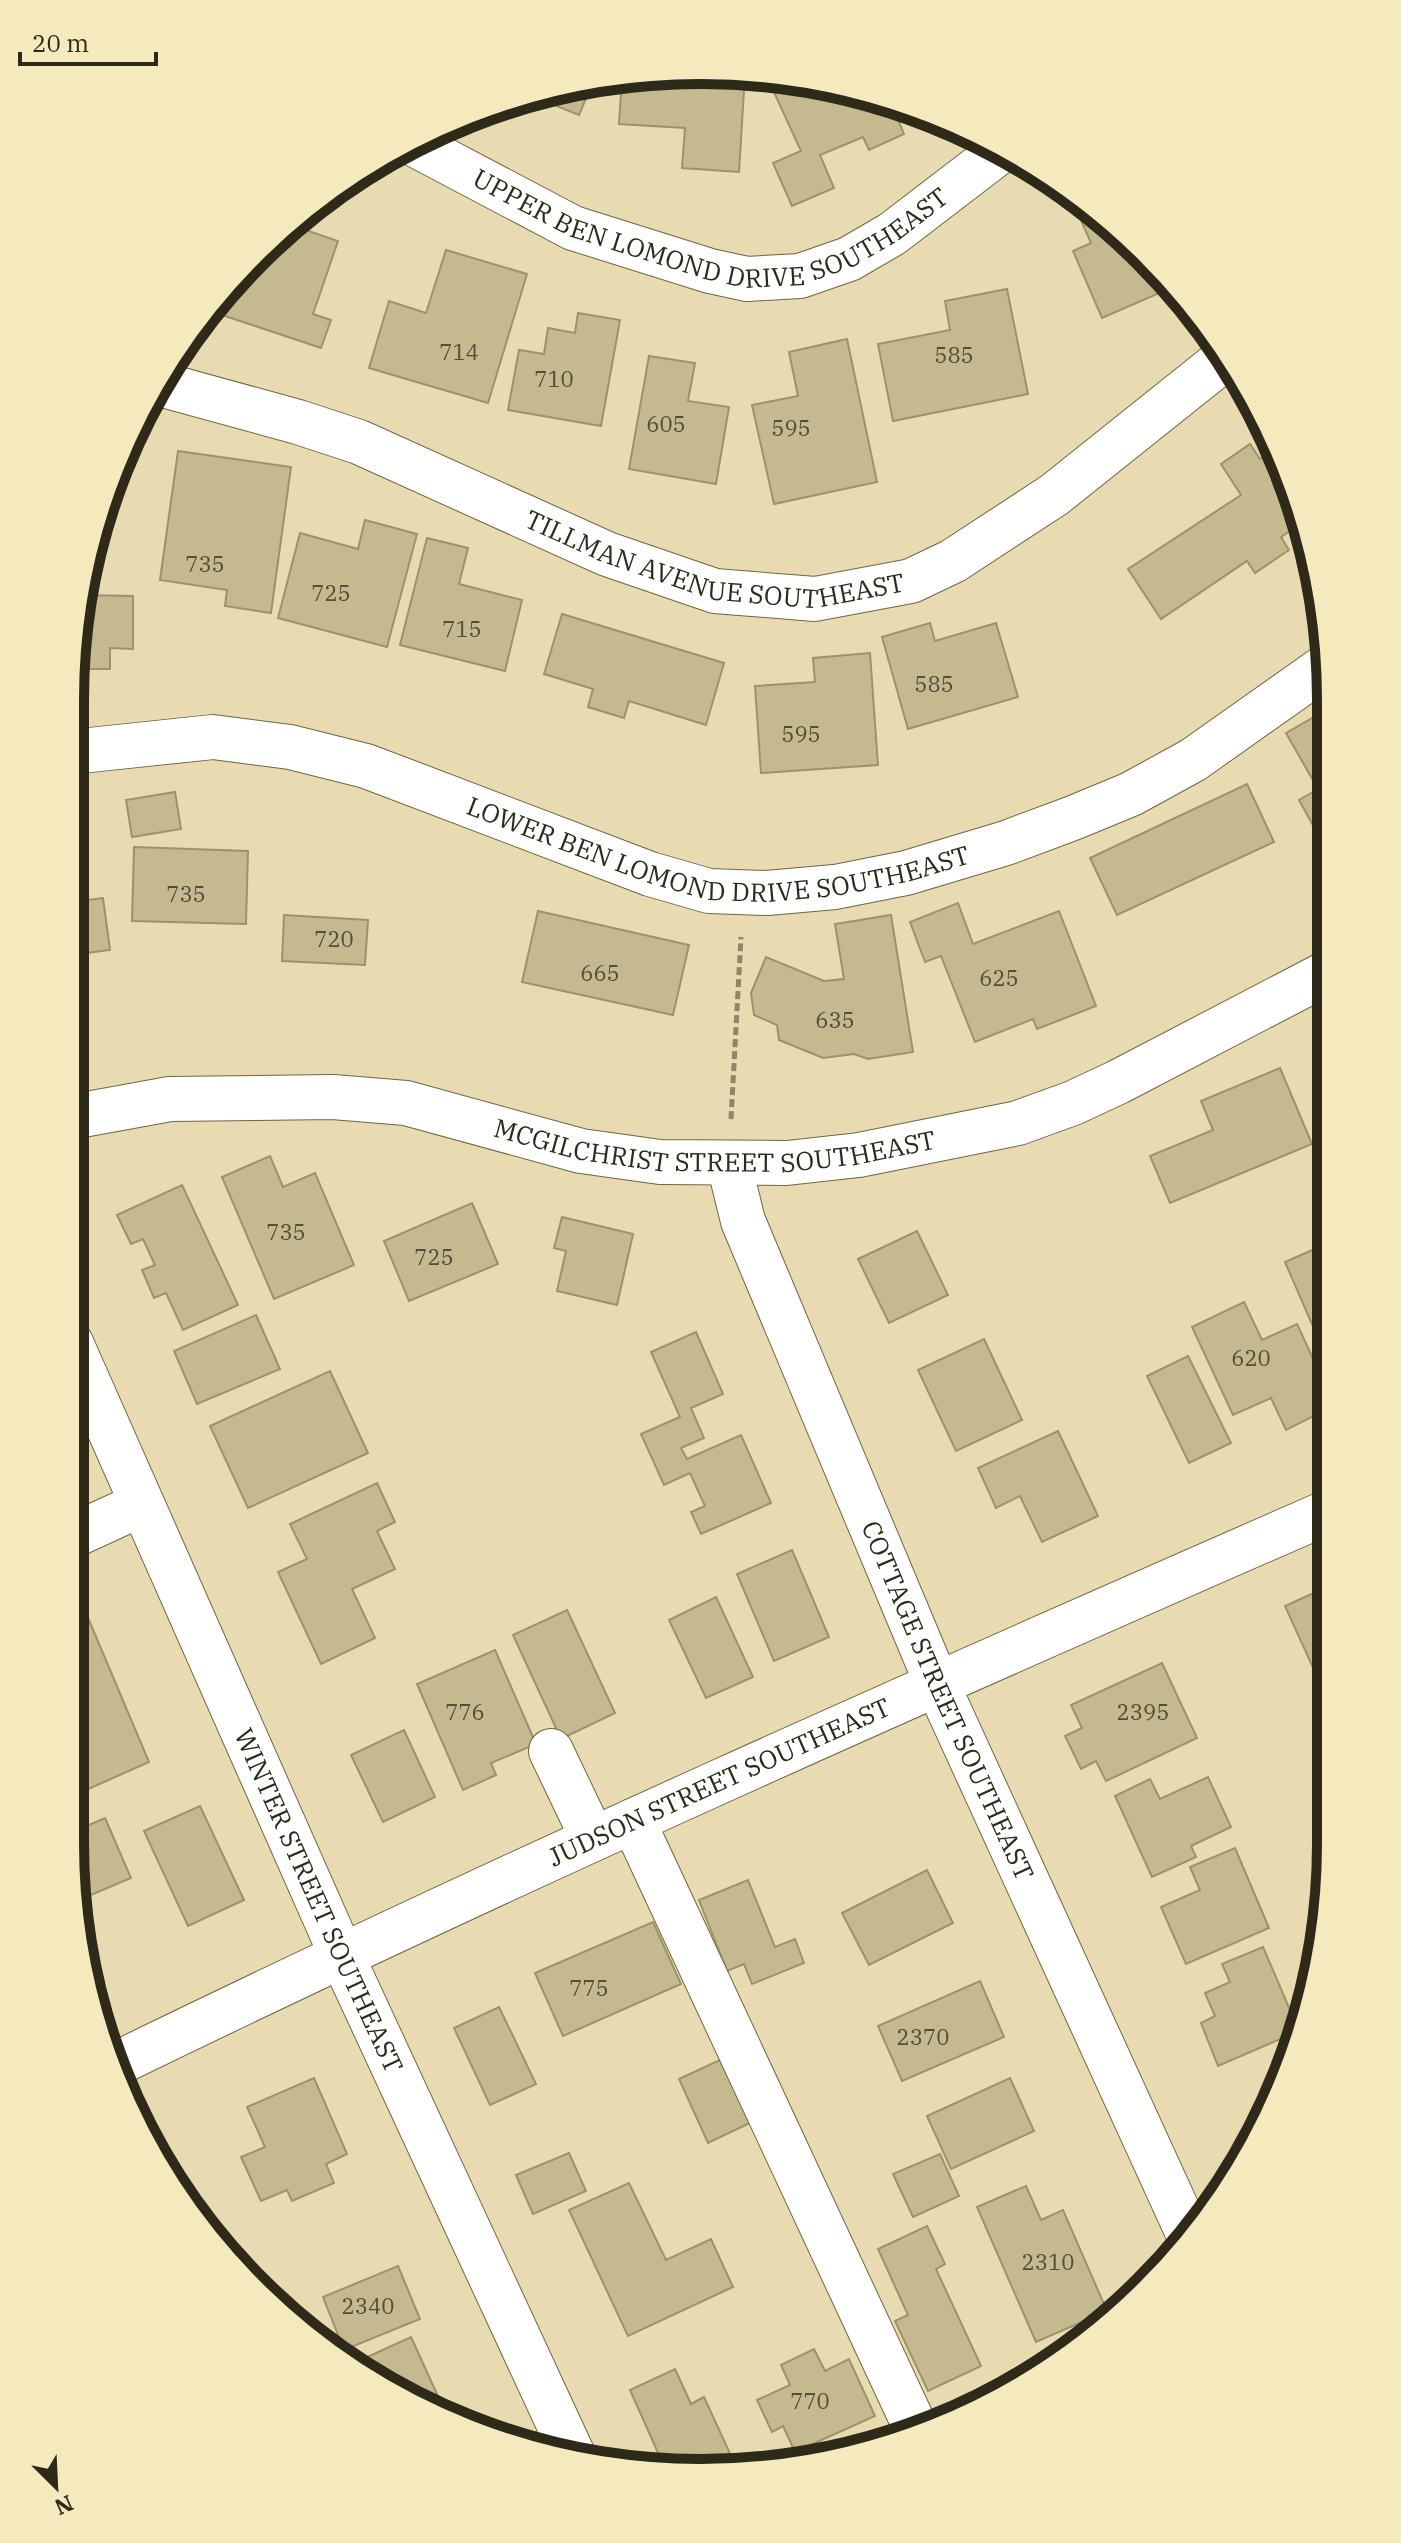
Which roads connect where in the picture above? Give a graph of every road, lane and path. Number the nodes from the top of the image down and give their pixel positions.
1 (425, 150) edge
2 (992, 158) edge
3 (1217, 365) edge
4 (170, 387) edge
5 (1316, 673) edge
6 (84, 751) edge
7 (743, 892) junction
8 (1317, 980) edge
9 (84, 1115) edge
10 (729, 1164) junction
11 (84, 1372) edge
12 (142, 1504) junction
13 (1317, 1517) edge
14 (84, 1531) edge
15 (937, 1684) junction
16 (551, 1751) dead end
17 (633, 1821) junction
18 (593, 1839) junction
19 (341, 1954) junction
20 (124, 2060) edge
21 (1184, 2225) edge
22 (912, 2421) edge
23 (568, 2444) edge

1 - 2 street, UPPER BEN LOMOND DRIVE SOUTHEAST
3 - 4 street, TILLMAN AVENUE SOUTHEAST
5 - 7 street, LOWER BEN LOMOND DRIVE SOUTHEAST
6 - 7 street, LOWER BEN LOMOND DRIVE SOUTHEAST
7 - 10 path
8 - 10 street, MCGILCHRIST STREET SOUTHEAST
9 - 10 street, MCGILCHRIST STREET SOUTHEAST
10 - 15 street, COTTAGE STREET SOUTHEAST
11 - 12 street, WINTER STREET SOUTHEAST
12 - 14 street
12 - 19 street, WINTER STREET SOUTHEAST
13 - 15 street, JUDSON STREET SOUTHEAST
15 - 17 street, JUDSON STREET SOUTHEAST
15 - 21 street, COTTAGE STREET SOUTHEAST
16 - 18 street
17 - 18 street, JUDSON STREET SOUTHEAST
17 - 22 street
18 - 19 street, JUDSON STREET SOUTHEAST
19 - 20 street, JUDSON STREET SOUTHEAST
19 - 23 street, WINTER STREET SOUTHEAST

